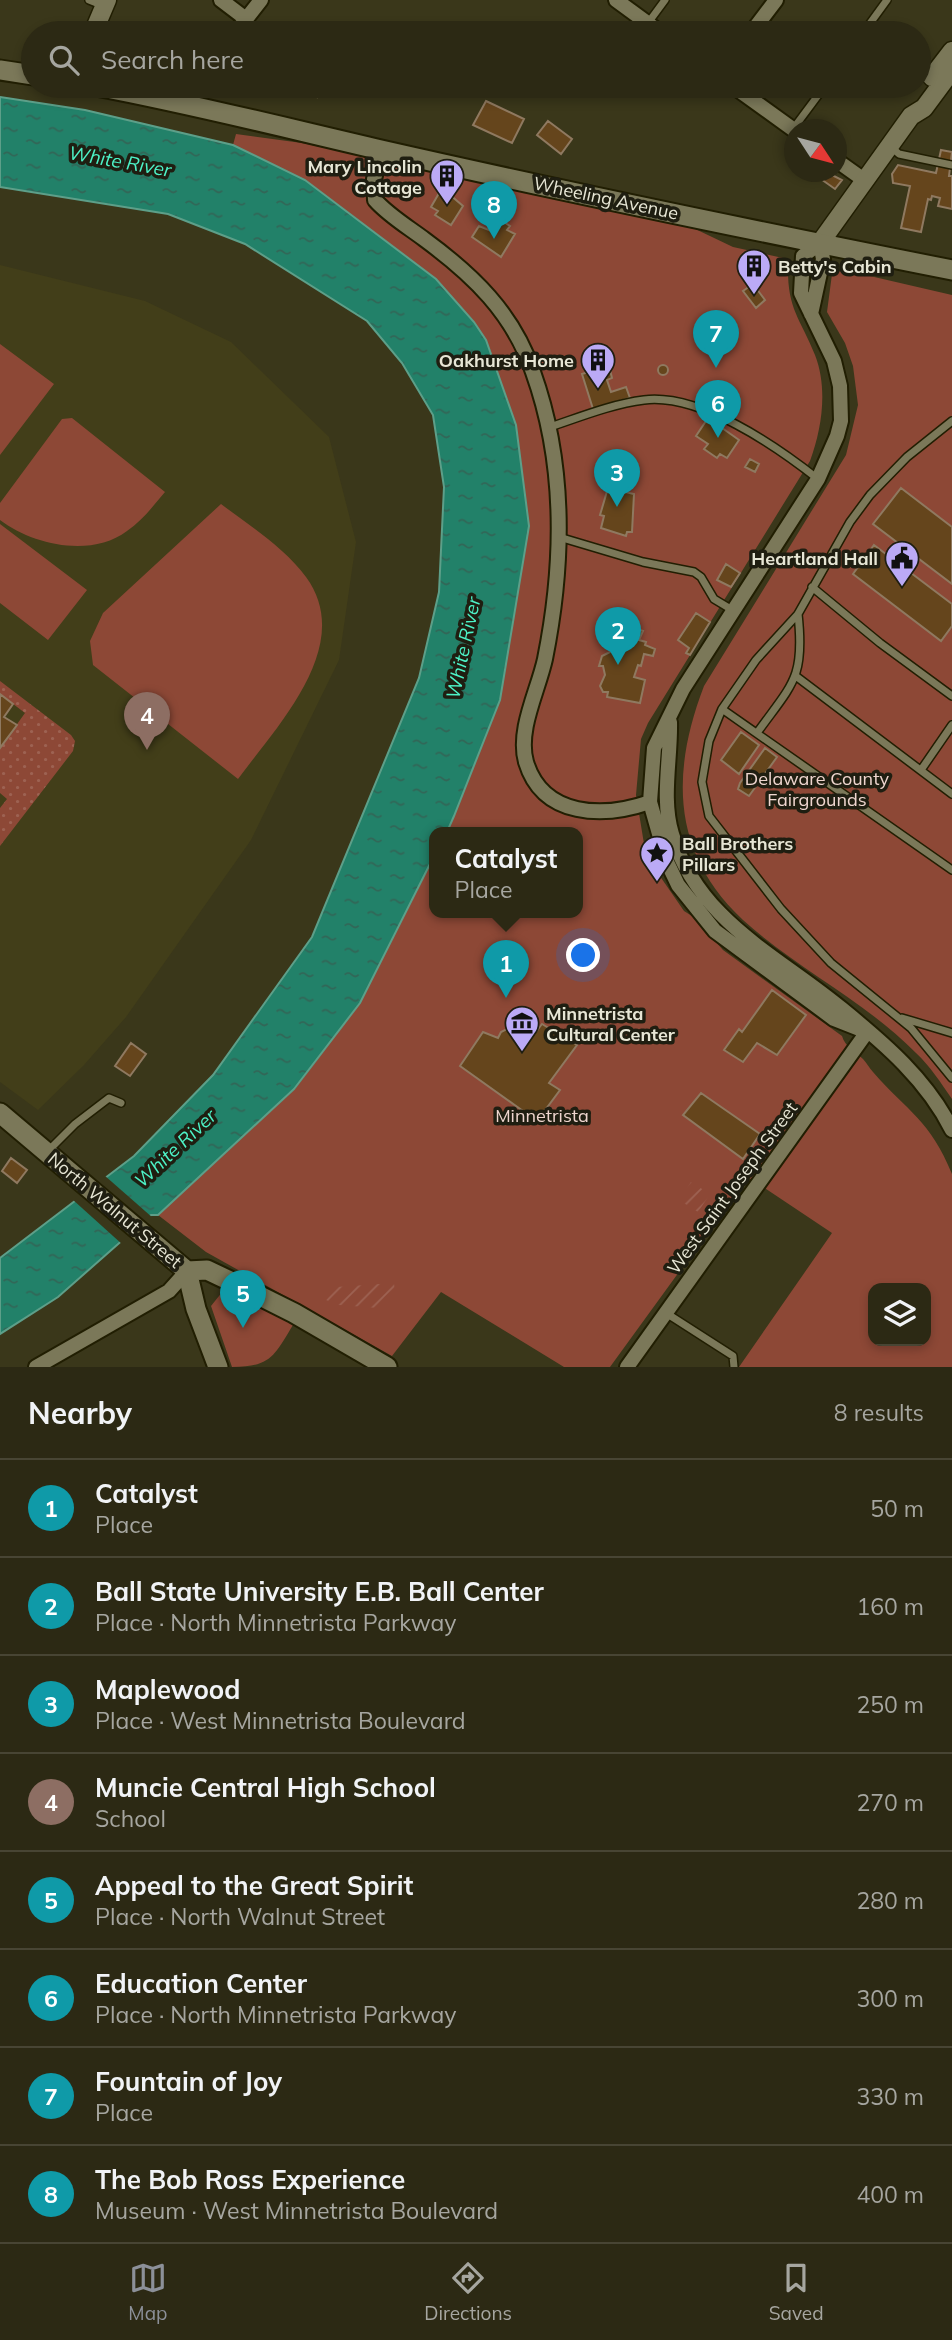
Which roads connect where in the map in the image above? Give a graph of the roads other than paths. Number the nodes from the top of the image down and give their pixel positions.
1 (221, 0) edge
2 (261, 0) edge
3 (616, 0) edge
4 (665, 0) edge
5 (776, 0) edge
6 (887, 0) edge
7 (100, 2) edge
8 (246, 19) joint
9 (96, 21) edge
10 (645, 21) edge
11 (649, 21) edge
12 (760, 21) edge
13 (872, 21) edge
14 (952, 51) edge
15 (0, 70) edge
16 (952, 70) edge
17 (21, 73) edge
18 (931, 79) edge
19 (204, 98) edge
20 (750, 98) edge
21 (816, 98) edge
22 (917, 98) edge
23 (911, 116) junction
24 (801, 119) edge
25 (784, 122) edge
26 (890, 146) junction
27 (382, 150) junction
28 (952, 165) edge
29 (847, 168) edge
30 (864, 180) junction
31 (820, 243) junction
32 (952, 270) edge
33 (952, 421) edge
34 (550, 427) junction
35 (818, 479) junction
36 (559, 537) junction
37 (812, 587) junction
38 (735, 612) junction
39 (798, 614) junction
40 (797, 677) junction
41 (952, 696) edge
42 (722, 709) junction
43 (670, 721) junction
44 (952, 725) edge
45 (757, 733) junction
46 (921, 770) junction
47 (952, 793) edge
48 (650, 802) junction
49 (952, 870) edge
50 (898, 1017) junction
51 (867, 1032) junction
52 (952, 1033) edge
53 (952, 1078) edge
54 (121, 1104) dead end
55 (0, 1114) edge
56 (952, 1130) edge
57 (52, 1156) junction
58 (187, 1271) junction
59 (666, 1313) junction
60 (36, 1367) edge
61 (218, 1367) edge
62 (387, 1367) edge
63 (627, 1367) edge
64 (734, 1367) edge

1 - 8 street
2 - 8 street
3 - 10 street
4 - 11 lane
5 - 12 street
6 - 13 lane
7 - 9 street
14 - 18 street
15 - 17 main road
16 - 23 street
19 - 27 main road, Wheeling Avenue
20 - 25 street
21 - 24 lane
22 - 23 street
23 - 26 street
26 - 28 lane
26 - 30 street
27 - 31 main road, Wheeling Avenue
27 - 34 street
29 - 30 street
30 - 31 street
31 - 32 main road, Wheeling Avenue
31 - 35 street
33 - 37 lane
34 - 35 lane
34 - 36 street
35 - 38 street
36 - 38 lane
36 - 48 street
37 - 39 lane
37 - 41 lane
38 - 43 street
39 - 40 lane
39 - 42 lane
40 - 45 lane
40 - 46 lane
42 - 45 lane
42 - 50 lane
43 - 48 street
43 - 51 street
44 - 46 lane
45 - 49 lane
46 - 47 lane
48 - 51 street
50 - 52 lane
50 - 53 lane
51 - 56 street
51 - 59 street, West Saint Joseph Street
54 - 57 lane
55 - 57 main road, North Walnut Street
57 - 58 main road, North Walnut Street
58 - 60 street
58 - 61 main road
58 - 62 main road, North Walnut Street
59 - 63 street, West Saint Joseph Street
59 - 64 lane

